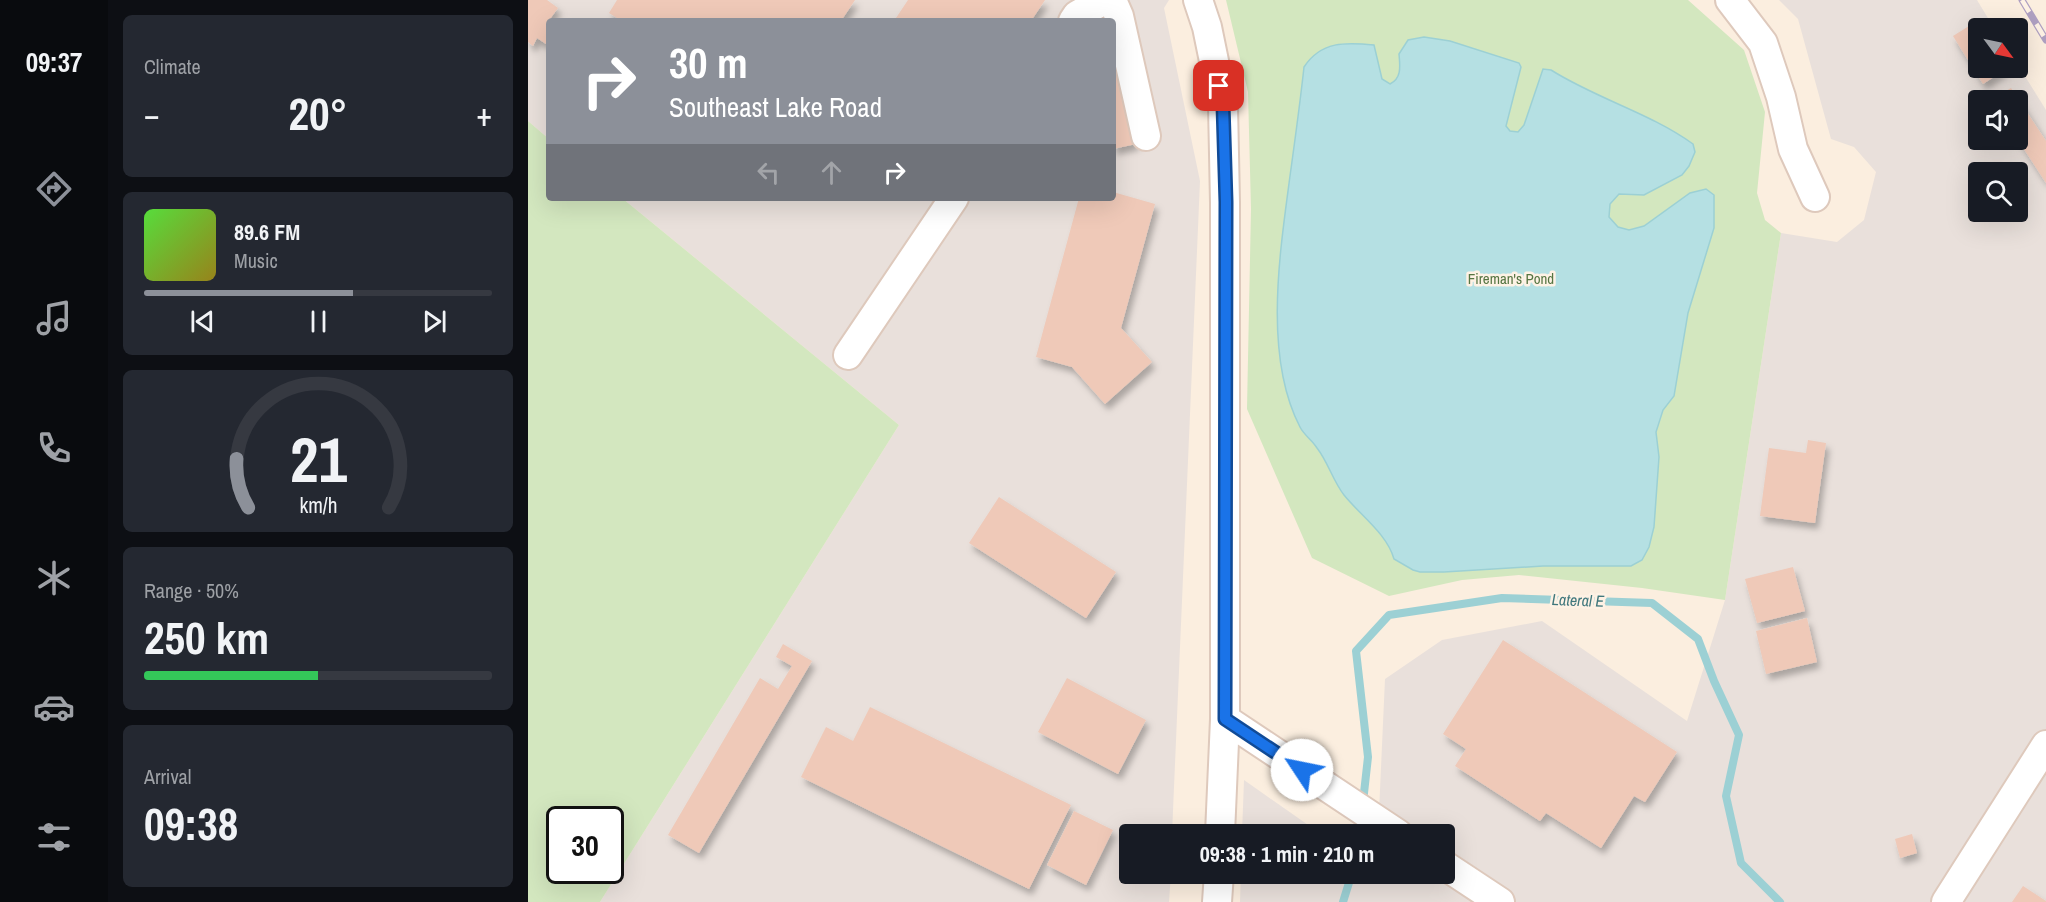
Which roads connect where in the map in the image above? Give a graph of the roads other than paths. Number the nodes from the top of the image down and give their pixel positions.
1 (1105, 0) edge
2 (1112, 0) edge
3 (1198, 0) edge
4 (1730, 0) edge
5 (1075, 18) edge
6 (1146, 136) dead end
7 (1815, 197) dead end
8 (952, 201) edge
9 (848, 355) dead end
10 (1225, 719) junction
11 (2046, 745) edge
12 (1220, 824) edge
13 (1383, 824) edge
14 (1455, 872) edge
15 (1218, 884) edge
16 (1217, 902) edge
17 (1500, 902) edge
18 (1946, 902) edge

1 - 5 street
2 - 6 street
3 - 10 street
4 - 7 street
8 - 9 street
10 - 12 street
10 - 13 street
11 - 18 street
14 - 17 street
15 - 16 street

